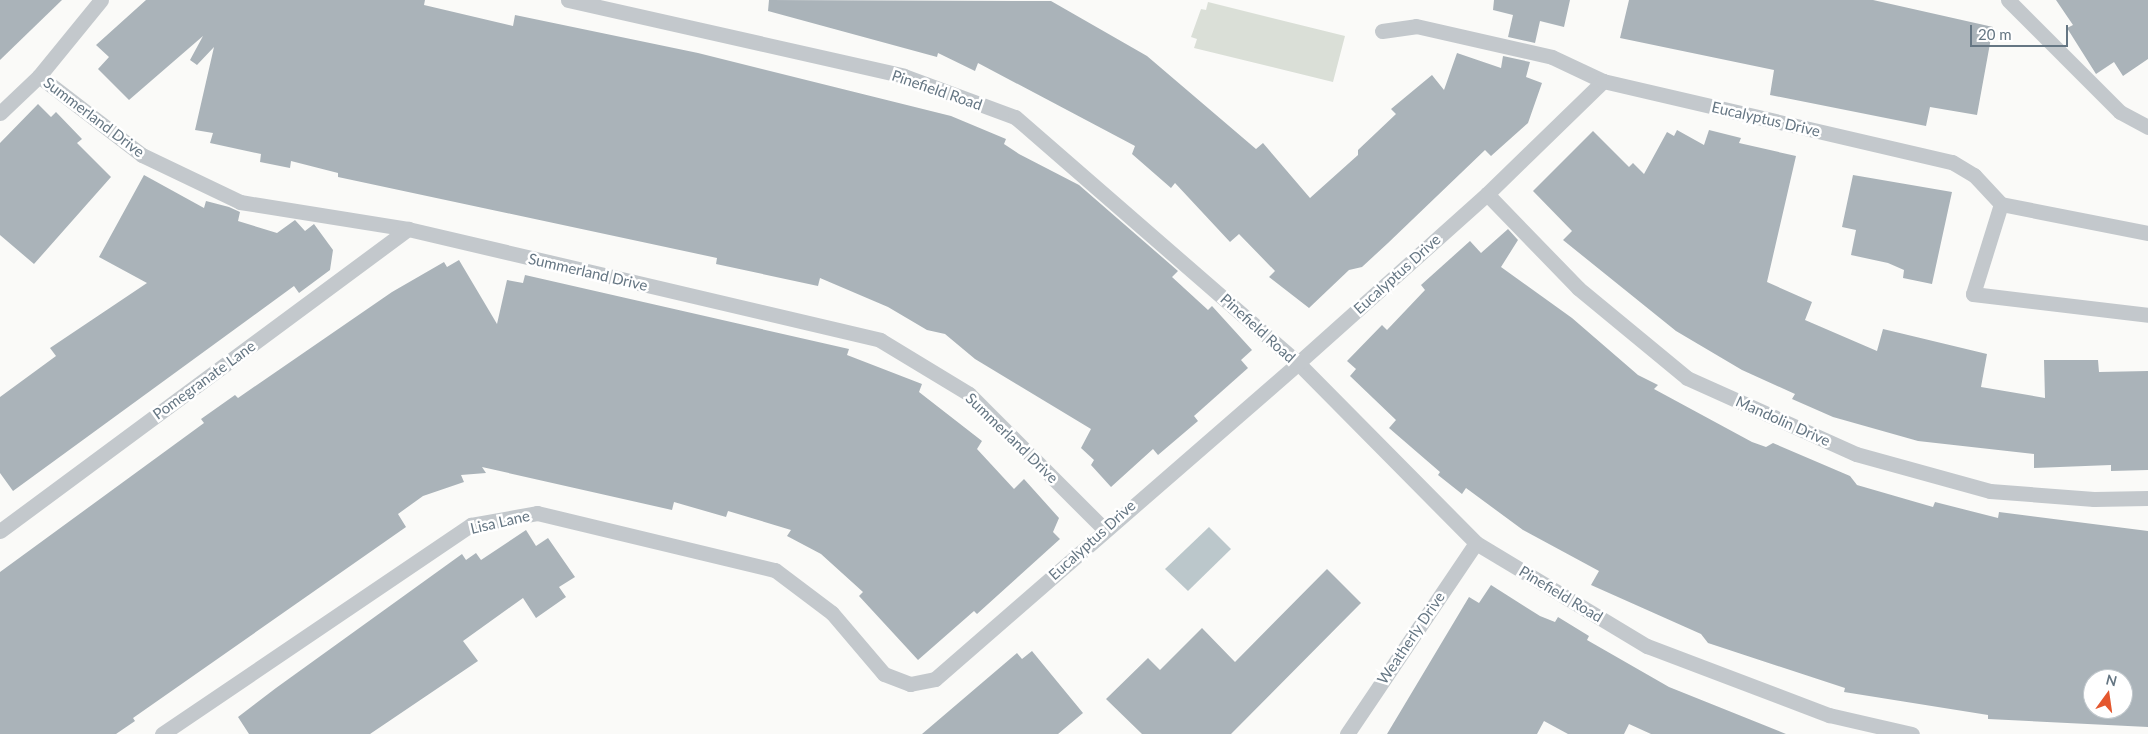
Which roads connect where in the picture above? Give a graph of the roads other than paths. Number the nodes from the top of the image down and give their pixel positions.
1 (101, 0) edge
2 (568, 0) edge
3 (2008, 0) edge
4 (1382, 31) dead end
5 (39, 76) junction
6 (1603, 81) junction
7 (0, 113) edge
8 (2148, 127) edge
9 (1487, 194) junction
10 (2001, 204) junction
11 (408, 229) junction
12 (2148, 233) edge
13 (2148, 315) edge
14 (1298, 363) junction
15 (2148, 498) edge
16 (1104, 529) junction
17 (0, 531) edge
18 (1476, 543) junction
19 (910, 684) joint
20 (162, 734) edge
21 (1346, 734) edge
22 (1912, 734) edge

1 - 5 lane
2 - 14 lane, Pinefield Road
3 - 8 lane
4 - 6 lane
5 - 7 lane
5 - 11 lane, Summerland Drive
6 - 9 lane, Eucalyptus Drive
6 - 10 lane, Eucalyptus Drive
9 - 14 lane, Eucalyptus Drive
9 - 15 lane, Mandolin Drive
10 - 12 lane
10 - 13 lane
11 - 16 lane, Summerland Drive
11 - 17 lane, Pomegranate Lane
14 - 16 lane, Eucalyptus Drive
14 - 18 lane, Pinefield Road
16 - 19 lane, Eucalyptus Drive
18 - 21 lane, Weatherly Drive
18 - 22 lane, Pinefield Road
19 - 20 lane, Lisa Lane

